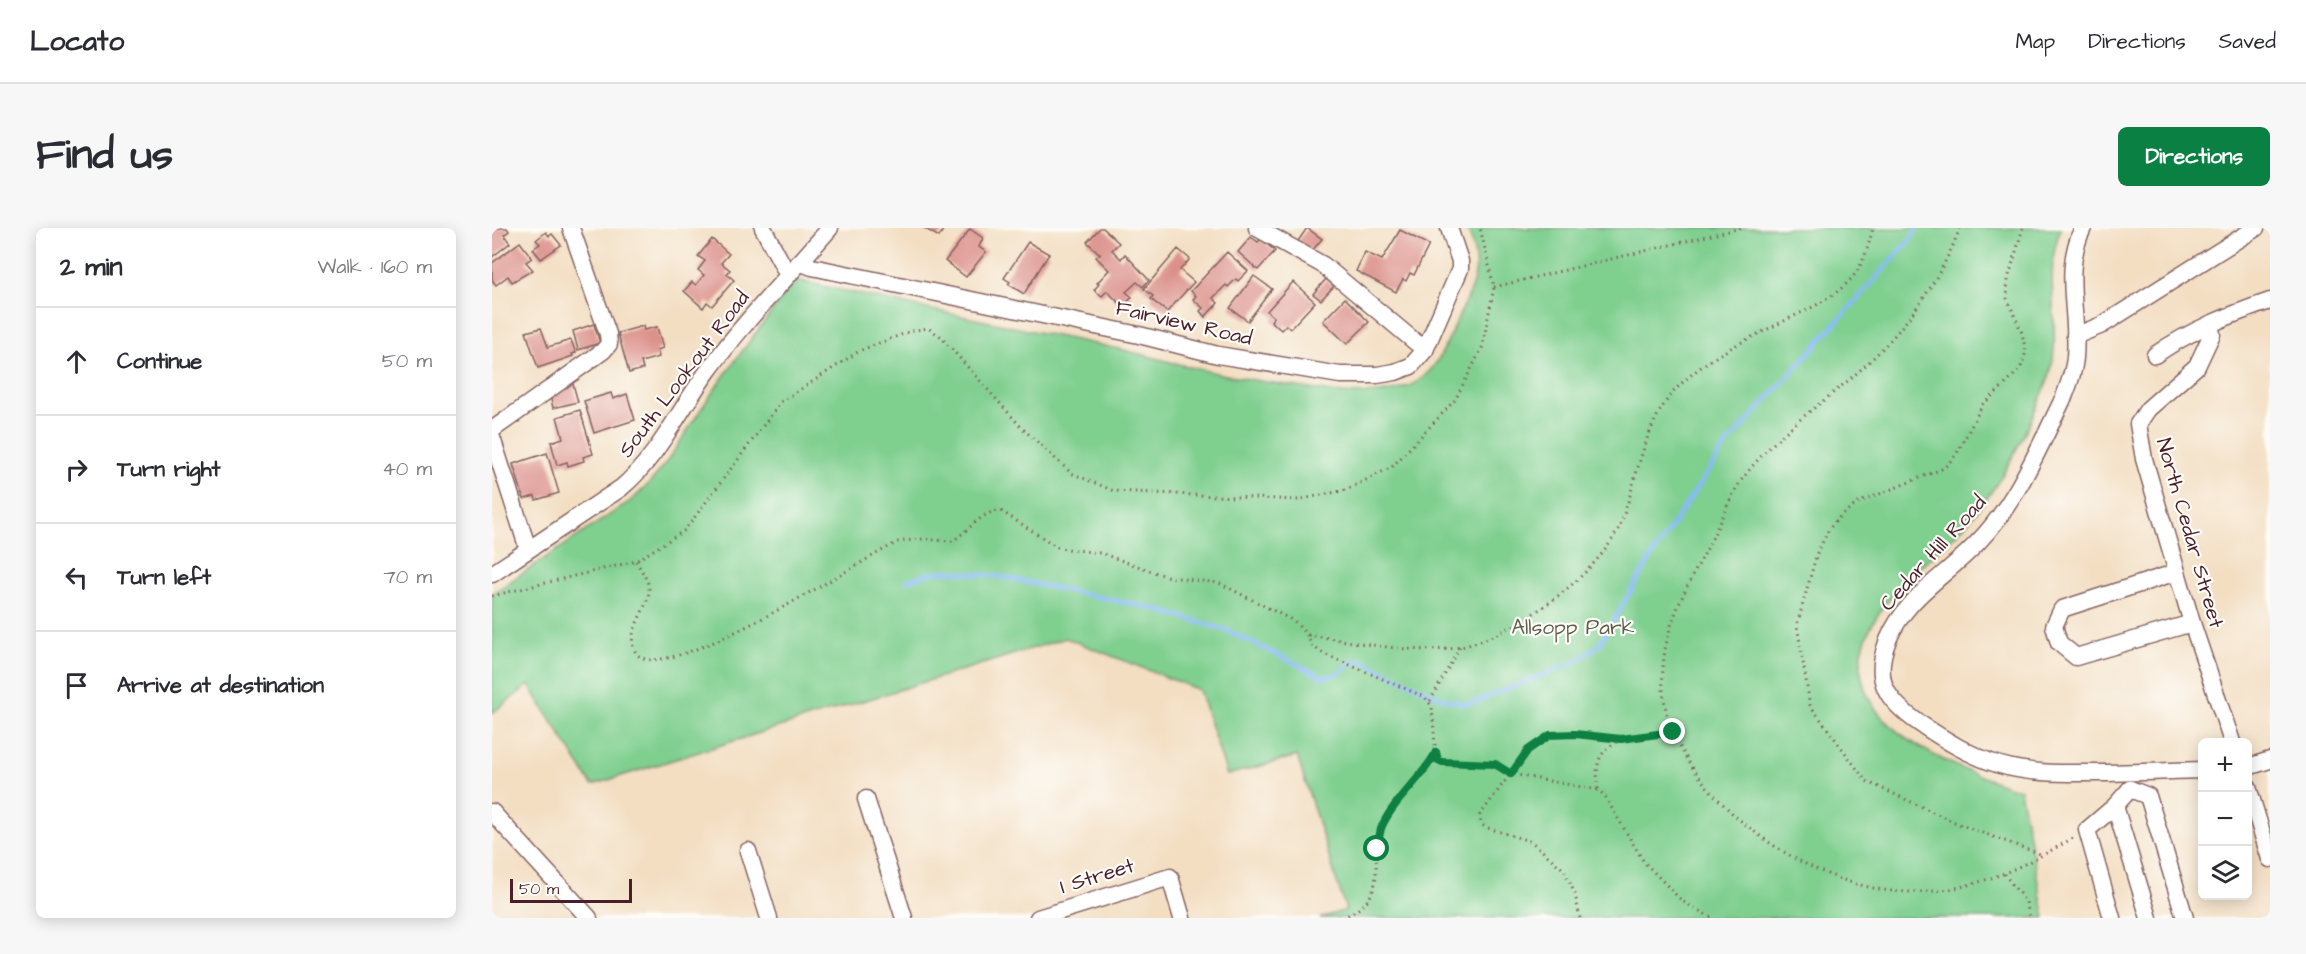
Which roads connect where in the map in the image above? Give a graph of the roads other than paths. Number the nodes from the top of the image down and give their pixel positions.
1 (571, 228) edge
2 (763, 228) edge
3 (830, 228) edge
4 (1257, 228) edge
5 (1449, 228) edge
6 (2083, 228) edge
7 (2256, 228) edge
8 (793, 268) junction
9 (2270, 301) edge
10 (2210, 324) junction
11 (2075, 336) junction
12 (1425, 350) junction
13 (2156, 355) dead end
14 (492, 430) edge
15 (492, 438) edge
16 (528, 549) junction
17 (2177, 572) junction
18 (492, 574) edge
19 (2192, 623) junction
20 (2231, 738) edge
21 (2270, 760) edge
22 (2252, 765) edge
23 (2198, 770) edge
24 (2126, 773) junction
25 (2130, 789) junction
26 (2249, 792) edge
27 (866, 799) dead end
28 (2115, 807) junction
29 (492, 812) edge
30 (748, 851) dead end
31 (2270, 859) edge
32 (1043, 917) edge
33 (589, 918) edge
34 (769, 918) edge
35 (904, 918) edge
36 (1182, 918) edge
37 (2112, 918) edge
38 (2149, 918) edge
39 (2185, 918) edge

1 - 14 street
2 - 8 street
3 - 8 street, South Lookout Road
4 - 12 street
5 - 12 street, Fairview Road
6 - 11 street, Cedar Hill Road
7 - 11 street
8 - 12 street, Fairview Road
8 - 16 street, South Lookout Road
9 - 10 street
10 - 13 street
10 - 17 street, North Cedar Street
11 - 24 street, Cedar Hill Road
15 - 16 street
16 - 18 street, South Lookout Road
17 - 19 street, North Cedar Street
17 - 19 street
19 - 20 street, North Cedar Street
21 - 22 street
23 - 24 street, Cedar Hill Road
24 - 25 street
25 - 28 street
25 - 39 street
26 - 31 street
27 - 35 street
28 - 37 street
28 - 38 street
29 - 33 street
30 - 34 street
32 - 36 street, I Street

